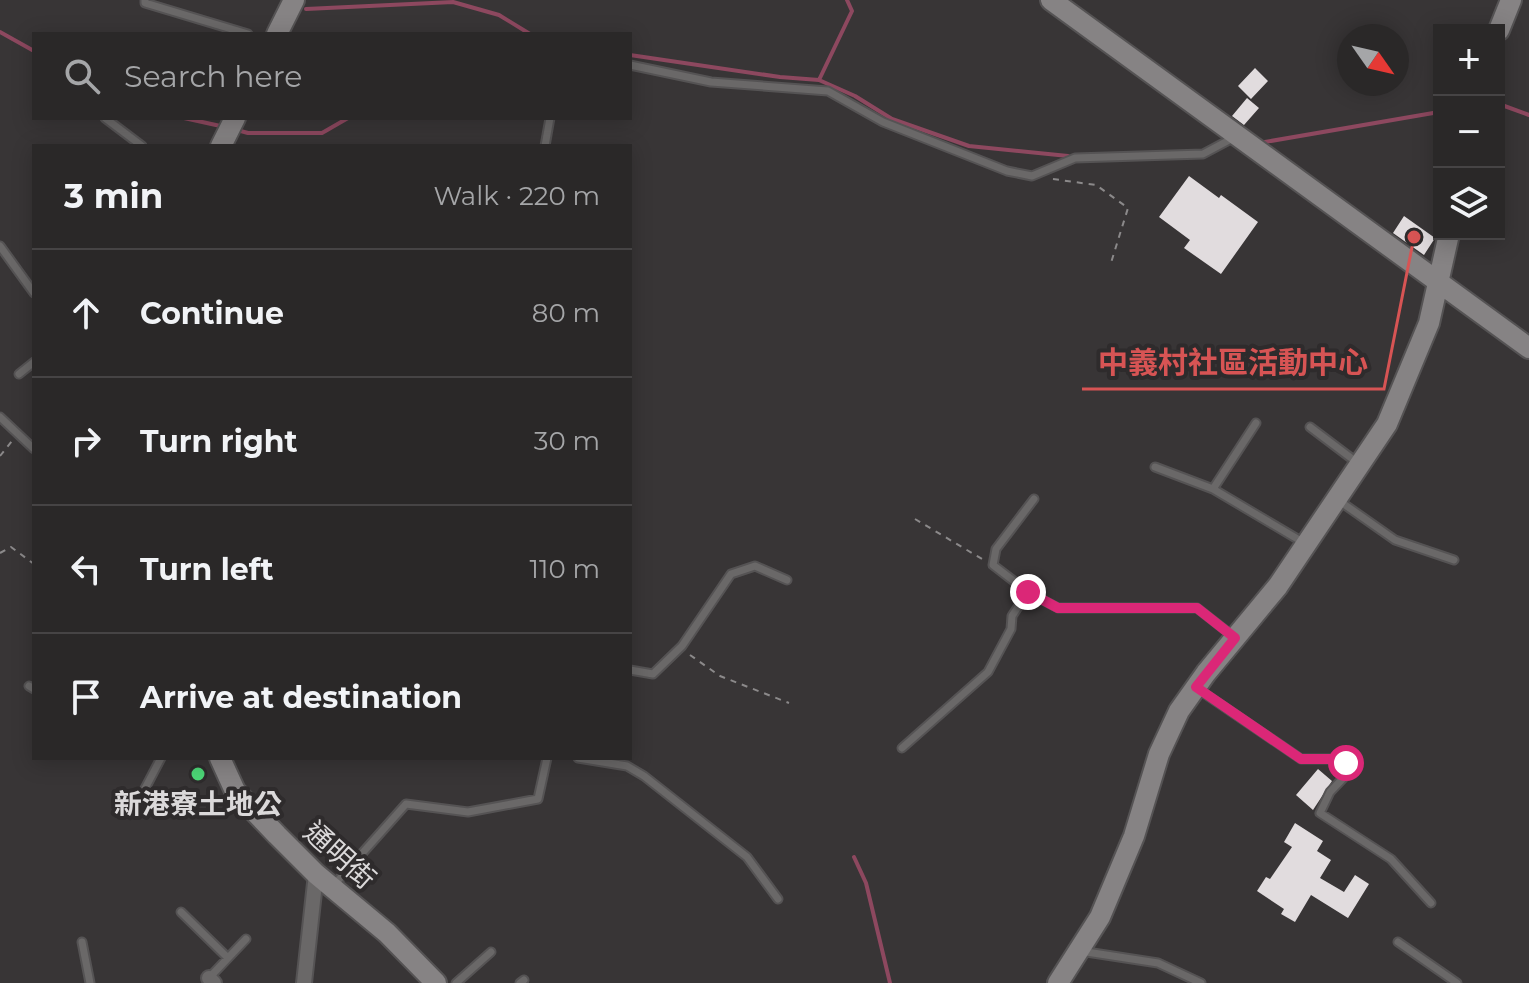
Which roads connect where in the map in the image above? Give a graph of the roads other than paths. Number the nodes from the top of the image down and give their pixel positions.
1 (145, 0) edge
2 (294, 0) edge
3 (1051, 0) edge
4 (1511, 0) edge
5 (1501, 24) edge
6 (241, 32) edge
7 (278, 32) edge
8 (632, 65) edge
9 (108, 120) edge
10 (550, 120) edge
11 (1239, 135) junction
12 (139, 144) edge
13 (545, 144) edge
14 (1448, 240) edge
15 (0, 246) edge
16 (1438, 279) junction
17 (32, 290) edge
18 (1529, 348) edge
19 (32, 364) edge
20 (19, 374) dead end
21 (0, 417) edge
22 (1256, 423) dead end
23 (1310, 427) dead end
24 (32, 447) edge
25 (1359, 464) junction
26 (1155, 467) dead end
27 (1213, 489) junction
28 (1337, 498) junction
29 (1034, 499) dead end
30 (1306, 544) junction
31 (1454, 560) dead end
32 (787, 580) dead end
33 (1028, 592) junction
34 (1235, 638) junction
35 (632, 670) edge
36 (1196, 687) junction
37 (902, 748) dead end
38 (160, 760) edge
39 (221, 760) edge
40 (547, 760) edge
41 (590, 760) edge
42 (140, 798) dead end
43 (324, 880) junction
44 (778, 899) dead end
45 (1431, 903) dead end
46 (181, 912) dead end
47 (246, 939) dead end
48 (82, 942) dead end
49 (1398, 942) dead end
50 (1078, 951) junction
51 (491, 952) dead end
52 (228, 958) junction
53 (209, 981) edge
54 (90, 983) edge
55 (304, 983) edge
56 (436, 983) edge
57 (456, 983) edge
58 (1058, 983) edge
59 (1201, 983) edge
60 (1457, 983) edge

1 - 6 lane
2 - 7 street
3 - 11 street
4 - 5 street
8 - 11 lane
9 - 12 lane
10 - 13 lane
11 - 16 street
14 - 16 street
15 - 17 lane
16 - 18 street
16 - 25 street
19 - 20 lane
21 - 24 lane
22 - 27 lane
23 - 25 lane
25 - 28 street
26 - 27 lane
27 - 30 lane
28 - 30 street
28 - 31 lane
29 - 33 lane
30 - 34 street
32 - 35 lane
33 - 34 lane
33 - 37 lane
34 - 36 street
36 - 45 lane
36 - 50 street
38 - 42 lane
39 - 43 street, 通明街
40 - 43 lane
41 - 44 lane
43 - 55 street
43 - 56 street, 通明街
46 - 52 lane
47 - 52 lane
48 - 54 lane
49 - 60 lane
50 - 58 street
50 - 59 lane
51 - 57 lane
52 - 53 lane

